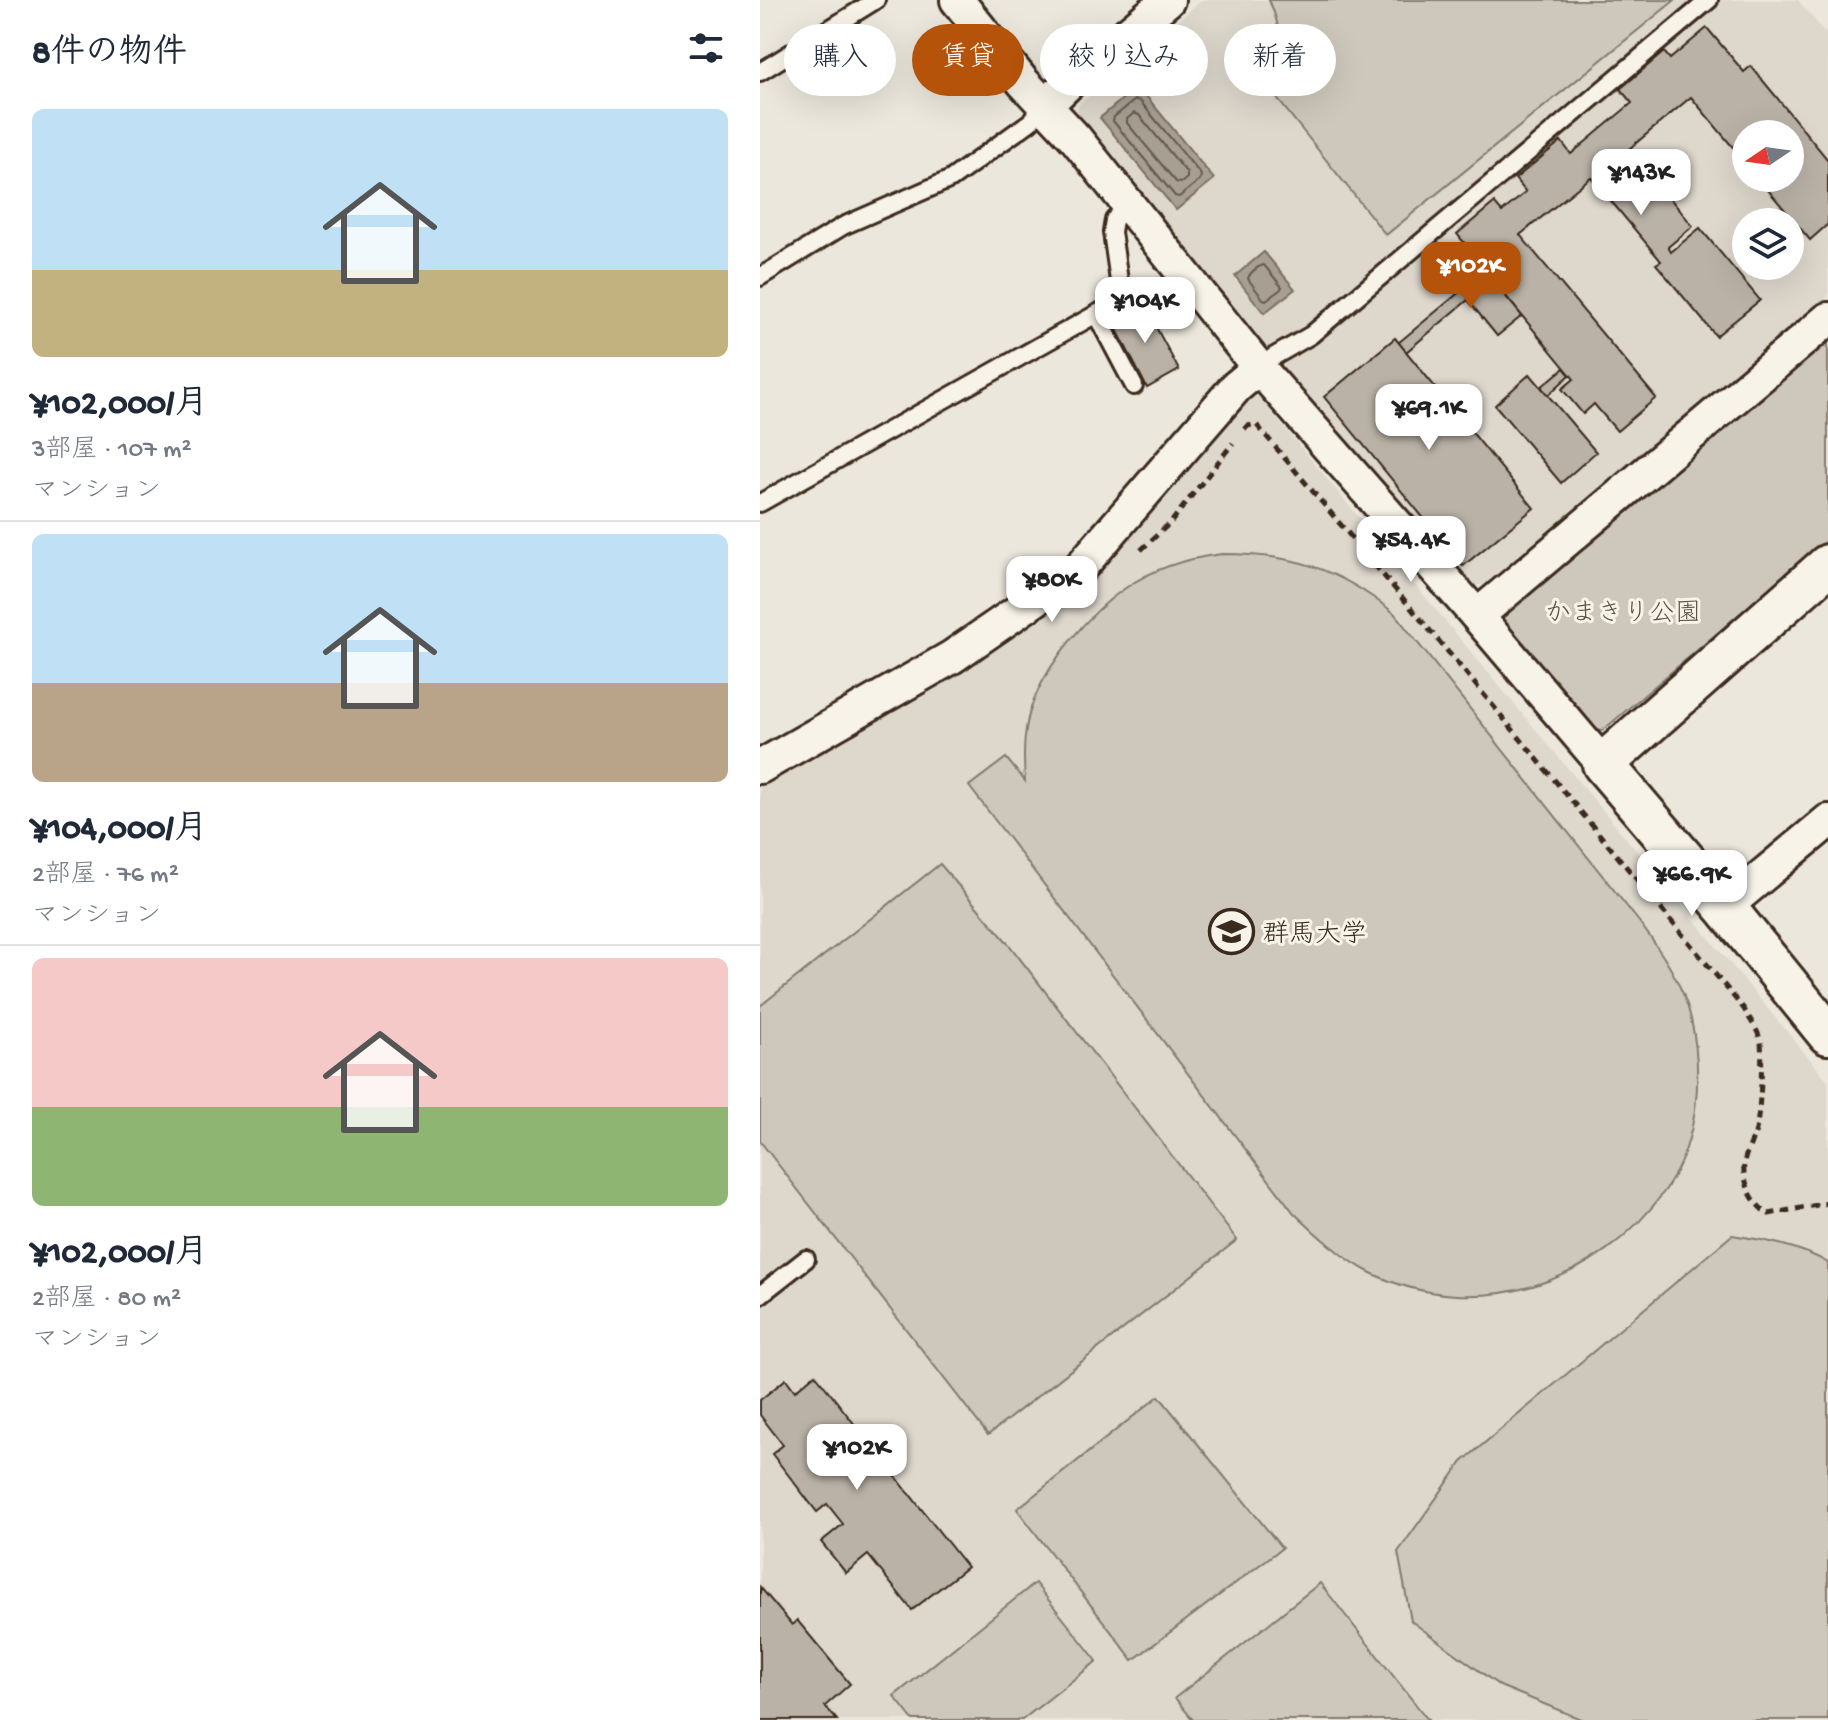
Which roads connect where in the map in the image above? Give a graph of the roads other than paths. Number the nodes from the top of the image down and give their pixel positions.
1 (876, 0) edge
2 (957, 0) edge
3 (1168, 0) edge
4 (1709, 0) edge
5 (760, 72) edge
6 (1046, 105) junction
7 (1129, 204) junction
8 (760, 277) edge
9 (1096, 314) junction
10 (1828, 319) edge
11 (1259, 368) junction
12 (1134, 386) dead end
13 (760, 503) edge
14 (1828, 565) edge
15 (1477, 616) junction
16 (1603, 764) junction
17 (760, 767) edge
18 (1828, 821) edge
19 (1725, 907) junction
20 (1828, 1034) edge
21 (806, 1259) dead end
22 (760, 1295) edge

1 - 5 lane
2 - 6 street
3 - 6 street
4 - 11 lane
6 - 7 street
6 - 8 lane
7 - 9 lane
7 - 11 street
9 - 12 lane
9 - 13 lane
10 - 15 street
11 - 15 street
11 - 17 street
14 - 16 street
15 - 16 street
16 - 19 street
18 - 19 street
19 - 20 street
21 - 22 lane

